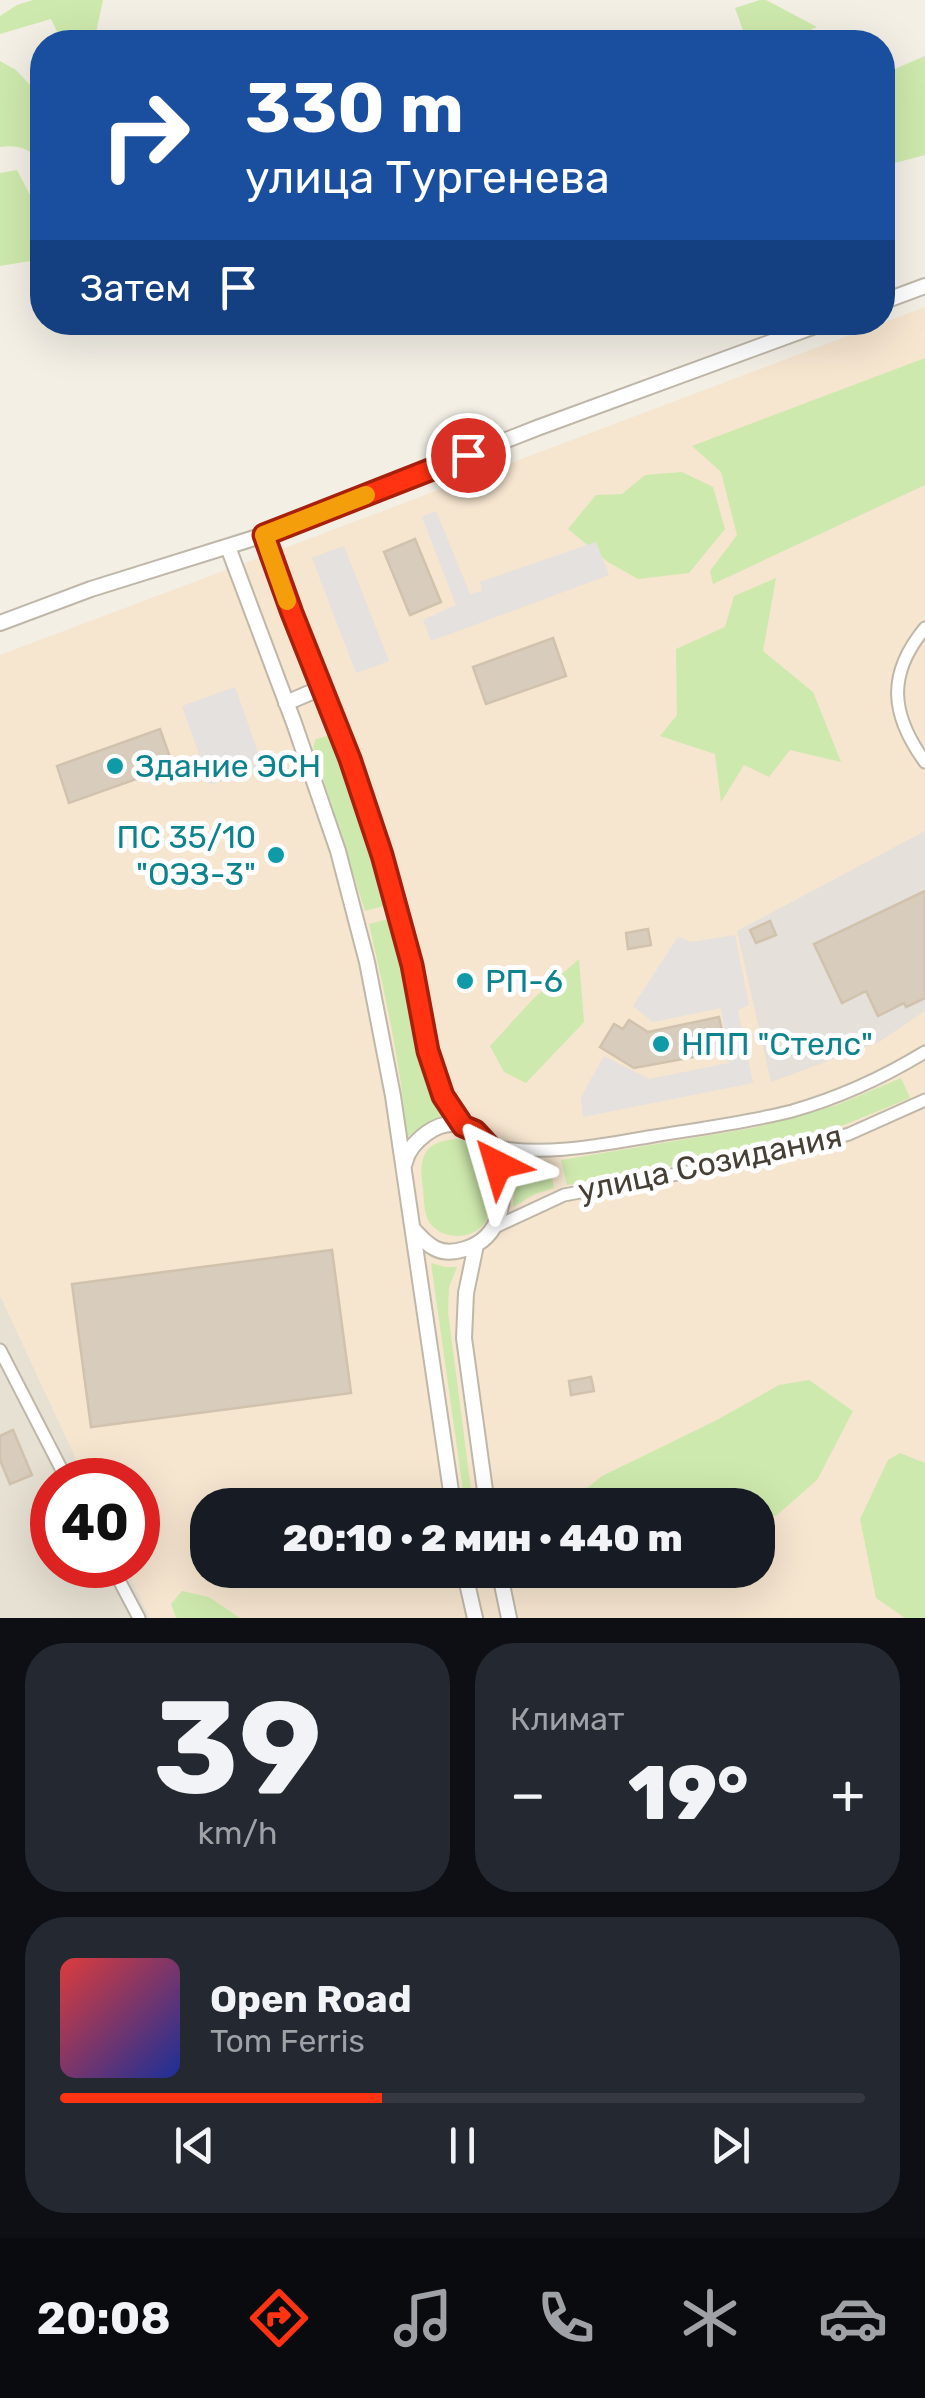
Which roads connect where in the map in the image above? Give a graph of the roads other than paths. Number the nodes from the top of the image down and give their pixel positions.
1 (925, 286) edge
2 (895, 297) edge
3 (791, 335) edge
4 (264, 535) junction
5 (228, 547) junction
6 (0, 623) edge
7 (925, 628) edge
8 (321, 688) junction
9 (286, 702) junction
10 (925, 762) edge
11 (925, 1052) edge
12 (925, 1100) edge
13 (463, 1126) junction
14 (488, 1145) junction
15 (404, 1174) junction
16 (495, 1228) junction
17 (413, 1229) junction
18 (476, 1245) junction
19 (0, 1350) edge
20 (56, 1458) edge
21 (451, 1488) edge
22 (485, 1488) edge
23 (123, 1588) edge
24 (468, 1588) edge
25 (503, 1588) edge
26 (139, 1618) edge
27 (476, 1618) edge
28 (509, 1618) edge

1 - 2 street
3 - 4 street
4 - 5 street
4 - 8 street
5 - 6 street
5 - 9 street
7 - 10 street
8 - 9 street
8 - 13 street
9 - 15 street
11 - 14 street, улица Созидания
12 - 16 street, улица Созидания
13 - 14 street
13 - 15 street
14 - 16 street
15 - 17 street
16 - 18 street
17 - 18 street
17 - 21 street
18 - 22 street
19 - 20 street
23 - 26 street
24 - 27 street
25 - 28 street

